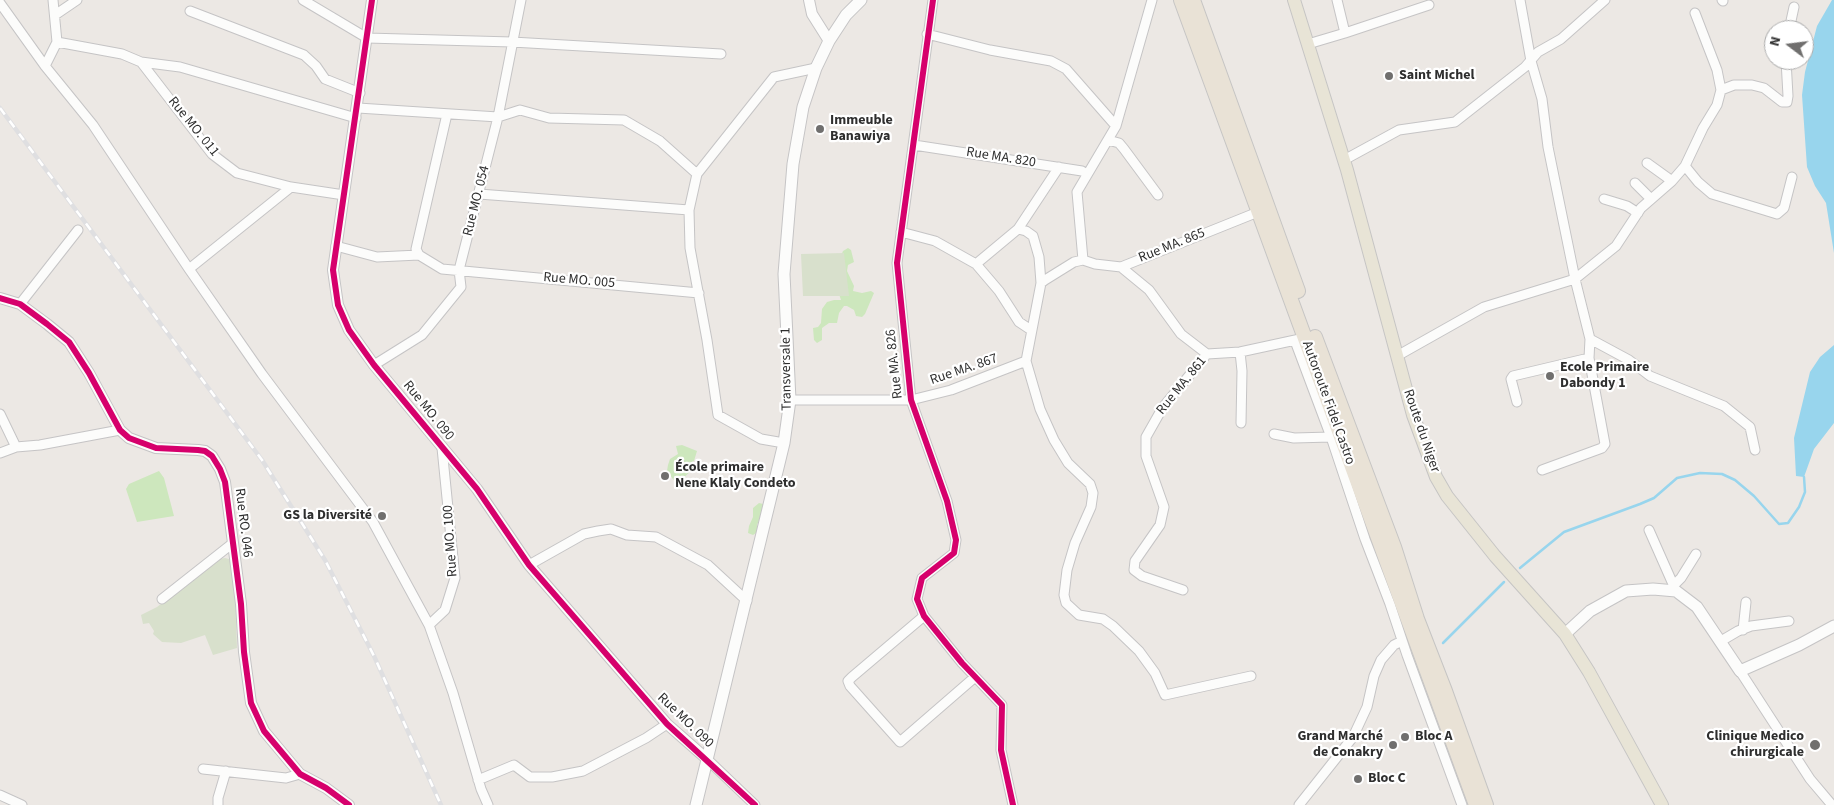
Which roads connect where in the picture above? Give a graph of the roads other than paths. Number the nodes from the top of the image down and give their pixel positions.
1 (53, 0) edge
2 (77, 0) edge
3 (303, 0) edge
4 (372, 0) edge
5 (521, 0) edge
6 (808, 0) edge
7 (861, 0) edge
8 (933, 0) edge
9 (1152, 0) edge
10 (1182, 0) edge
11 (1192, 0) edge
12 (1294, 0) edge
13 (1336, 0) edge
14 (1520, 0) edge
15 (1605, 0) edge
16 (0, 3) edge
17 (316, 4) edge
18 (1429, 5) dead end
19 (1794, 6) dead end
20 (190, 11) dead end
21 (1696, 13) dead end
22 (55, 14) junction
23 (1791, 20) edge
24 (1345, 33) junction
25 (927, 34) junction
26 (367, 38) junction
27 (829, 41) junction
28 (57, 42) junction
29 (512, 42) junction
30 (1308, 44) junction
31 (721, 54) dead end
32 (1531, 61) junction
33 (141, 62) junction
34 (45, 66) junction
35 (816, 68) junction
36 (1787, 70) edge
37 (1721, 90) junction
38 (360, 93) junction
39 (357, 113) junction
40 (447, 114) junction
41 (498, 118) junction
42 (1116, 126) junction
43 (1108, 140) junction
44 (914, 144) junction
45 (1344, 160) junction
46 (1647, 164) dead end
47 (1685, 166) junction
48 (1059, 167) junction
49 (697, 174) junction
50 (1087, 174) junction
51 (1792, 177) dead end
52 (1672, 181) junction
53 (1635, 183) dead end
54 (291, 187) junction
55 (479, 194) junction
56 (344, 195) junction
57 (1158, 195) dead end
58 (1604, 199) dead end
59 (1651, 199) junction
60 (689, 210) junction
61 (1258, 212) junction
62 (1638, 213) junction
63 (1018, 229) junction
64 (78, 230) dead end
65 (901, 232) junction
66 (336, 246) junction
67 (419, 255) junction
68 (1083, 260) junction
69 (976, 264) junction
70 (1121, 267) junction
71 (189, 269) junction
72 (459, 270) junction
73 (1575, 279) junction
74 (1041, 283) junction
75 (699, 293) junction
76 (0, 298) edge
77 (20, 304) junction
78 (1031, 330) junction
79 (1300, 339) junction
80 (1590, 339) junction
81 (1240, 352) junction
82 (1207, 354) junction
83 (1397, 356) junction
84 (1589, 358) junction
85 (1026, 361) junction
86 (374, 365) junction
87 (790, 400) junction
88 (911, 400) junction
89 (1517, 402) dead end
90 (0, 414) edge
91 (1241, 423) dead end
92 (120, 430) junction
93 (1274, 434) dead end
94 (1331, 437) junction
95 (784, 443) junction
96 (16, 447) junction
97 (442, 448) junction
98 (1755, 450) dead end
99 (0, 453) edge
100 (1542, 470) dead end
101 (1649, 530) dead end
102 (233, 543) junction
103 (1696, 554) dead end
104 (529, 565) junction
105 (1675, 588) junction
106 (1183, 590) dead end
107 (162, 599) dead end
108 (747, 601) junction
109 (1746, 602) dead end
110 (924, 616) junction
111 (1789, 620) dead end
112 (429, 625) junction
113 (1834, 626) edge
114 (1743, 630) junction
115 (1565, 634) junction
116 (1402, 641) junction
117 (1721, 642) junction
118 (1740, 671) junction
119 (1251, 676) dead end
120 (976, 677) junction
121 (667, 724) junction
122 (708, 760) junction
123 (204, 769) dead end
124 (226, 771) junction
125 (300, 774) junction
126 (478, 780) junction
127 (0, 795) edge
128 (22, 805) edge
129 (218, 805) edge
130 (349, 805) edge
131 (488, 805) edge
132 (696, 805) edge
133 (755, 805) edge
134 (1012, 805) edge
135 (1299, 805) edge
136 (1462, 805) edge
137 (1476, 805) edge
138 (1486, 805) edge
139 (1662, 805) edge
140 (1832, 805) edge

1 - 22 street
2 - 22 street
3 - 17 street
4 - 26 street, Rue MO. 090
5 - 29 street, Rue MO. 054
6 - 27 street
7 - 27 main road, Transversale 1
8 - 25 street, Rue MA. 826
9 - 42 street
10 - 61 highway, Autoroute Fidel Castro
11 - 138 highway, Autoroute Fidel Castro
12 - 30 main road, Route du Niger
13 - 24 street
14 - 32 street
15 - 32 street
16 - 34 street
17 - 26 street
18 - 24 street
19 - 23 street
20 - 38 street
21 - 37 street
22 - 28 street
24 - 30 street
25 - 42 street
25 - 44 street, Rue MA. 826
26 - 29 street
26 - 38 street, Rue MO. 090
27 - 35 main road, Transversale 1
28 - 33 street
28 - 34 street
29 - 31 street
29 - 41 street, Rue MO. 054
30 - 45 main road, Route du Niger
32 - 45 street
32 - 73 street
33 - 39 street
33 - 54 street, Rue MO. 011
34 - 71 street
35 - 49 street
35 - 87 main road, Transversale 1
36 - 37 street
37 - 47 street
38 - 39 street, Rue MO. 090
39 - 40 street
39 - 56 street, Rue MO. 090
40 - 41 street
40 - 67 street
41 - 49 street
41 - 55 street, Rue MO. 054
42 - 43 street
43 - 50 street
43 - 57 street
44 - 48 street, Rue MA. 820
44 - 65 street, Rue MA. 826
45 - 83 main road, Route du Niger
46 - 52 street
47 - 51 street
47 - 52 street
48 - 50 street, Rue MA. 820
48 - 63 street
49 - 60 street
50 - 68 street
52 - 59 street
53 - 59 street
54 - 56 street, Rue MO. 011
54 - 71 street
55 - 60 street
55 - 72 street, Rue MO. 054
56 - 66 street, Rue MO. 090
58 - 62 street
59 - 62 street
60 - 75 street
61 - 70 street, Rue MA. 865
61 - 79 highway, Autoroute Fidel Castro
62 - 73 street
63 - 69 street
63 - 74 street
64 - 77 street
65 - 69 street
65 - 88 street, Rue MA. 826
66 - 67 street
66 - 86 street, Rue MO. 090
67 - 72 street, Rue MO. 005
68 - 70 street, Rue MA. 865
68 - 74 street
69 - 78 street
70 - 82 street
71 - 112 street
72 - 75 street, Rue MO. 005
72 - 86 street, Rue MO. 054
73 - 80 street
73 - 83 street
74 - 78 street
75 - 95 street
76 - 77 street, Rue RO. 046
77 - 92 street, Rue RO. 046
78 - 85 street
79 - 81 street, Rue MA. 861
79 - 94 street
79 - 137 highway, Autoroute Fidel Castro
80 - 84 street
80 - 98 street
81 - 82 street, Rue MA. 861
81 - 91 street
82 - 106 street, Rue MA. 861
83 - 115 main road, Route du Niger
84 - 89 street
84 - 100 street
85 - 88 street, Rue MA. 867
85 - 119 street
86 - 97 street, Rue MO. 090
87 - 88 street, Rue MA. 867
87 - 95 main road, Transversale 1
88 - 110 street, Rue MA. 826
90 - 96 street
92 - 96 street
92 - 102 street, Rue RO. 046
93 - 94 street
94 - 116 street
95 - 108 main road, Transversale 1
96 - 99 street
97 - 104 street, Rue MO. 090
97 - 112 street, Rue MO. 100
101 - 105 street
102 - 107 street
102 - 125 street, Rue RO. 046
103 - 105 street
104 - 108 street
104 - 121 street, Rue MO. 090
105 - 115 main road
105 - 117 main road
108 - 122 main road, Transversale 1
109 - 114 street
110 - 120 street, Rue MA. 826
110 - 120 street
111 - 114 street
112 - 126 street
113 - 118 main road
114 - 117 street
115 - 139 main road, Route du Niger
116 - 135 street
116 - 136 street
117 - 118 main road
118 - 140 street
120 - 134 street, Rue MA. 826
121 - 122 street, Rue MO. 090
121 - 126 street
122 - 132 main road, Transversale 1
122 - 133 street
123 - 124 street
124 - 125 street
124 - 129 street
125 - 130 street, Rue RO. 046
126 - 131 street
127 - 128 street

